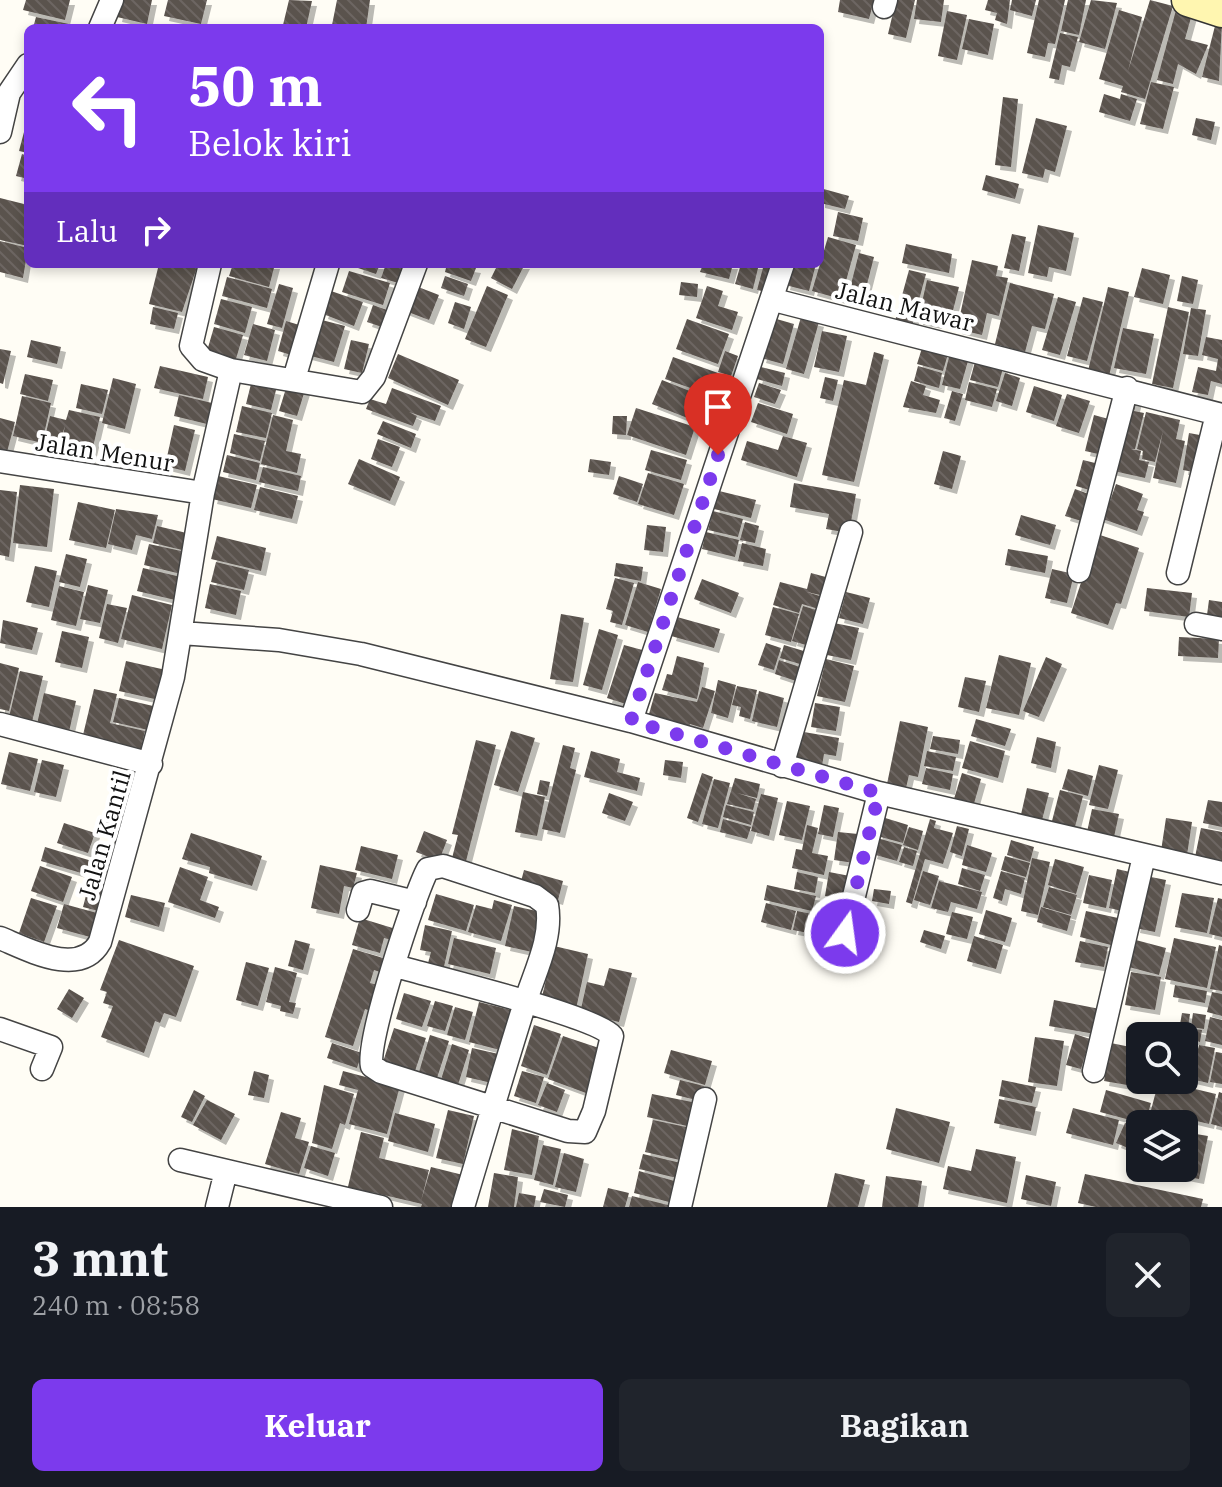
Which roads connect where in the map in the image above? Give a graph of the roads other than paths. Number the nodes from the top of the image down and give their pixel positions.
1 (112, 0) edge
2 (1188, 0) edge
3 (1222, 11) edge
4 (102, 24) edge
5 (24, 71) edge
6 (0, 132) edge
7 (209, 268) edge
8 (327, 268) edge
9 (414, 268) edge
10 (782, 268) edge
11 (774, 300) junction
12 (231, 370) junction
13 (294, 379) junction
14 (1127, 388) junction
15 (1219, 414) edge
16 (0, 461) edge
17 (203, 493) junction
18 (851, 532) dead end
19 (1079, 571) dead end
20 (1178, 573) dead end
21 (1196, 624) dead end
22 (1222, 629) edge
23 (181, 633) junction
24 (631, 721) junction
25 (0, 724) edge
26 (151, 764) junction
27 (782, 766) junction
28 (879, 793) junction
29 (1144, 856) junction
30 (1222, 873) edge
31 (415, 902) junction
32 (358, 910) dead end
33 (845, 933) dead end
34 (0, 938) edge
35 (395, 966) junction
36 (525, 1002) junction
37 (0, 1029) edge
38 (42, 1069) dead end
39 (1094, 1071) dead end
40 (705, 1099) dead end
41 (493, 1107) junction
42 (180, 1160) dead end
43 (226, 1171) junction
44 (217, 1207) edge
45 (381, 1207) edge
46 (463, 1207) edge
47 (680, 1207) edge

1 - 4 street
2 - 3 street
5 - 6 street
7 - 12 street
8 - 13 street
9 - 13 street
10 - 11 street
11 - 14 street, Jalan Mawar
11 - 24 street
12 - 13 street
12 - 17 street, Jalan Kantil
14 - 15 street, Jalan Mawar
14 - 19 street
15 - 20 street
16 - 17 street, Jalan Menur
17 - 23 street, Jalan Kantil
18 - 27 street
21 - 22 street
23 - 24 street
23 - 26 street, Jalan Kantil
24 - 27 street
25 - 26 street
26 - 34 street, Jalan Kantil
27 - 28 street
28 - 29 street
28 - 33 street
29 - 30 street
29 - 39 street
31 - 32 street
31 - 35 street
31 - 36 street
35 - 36 street
35 - 41 street
36 - 41 street
36 - 41 street
37 - 38 street
40 - 47 street
41 - 46 street
42 - 43 street
43 - 44 street
43 - 45 street

